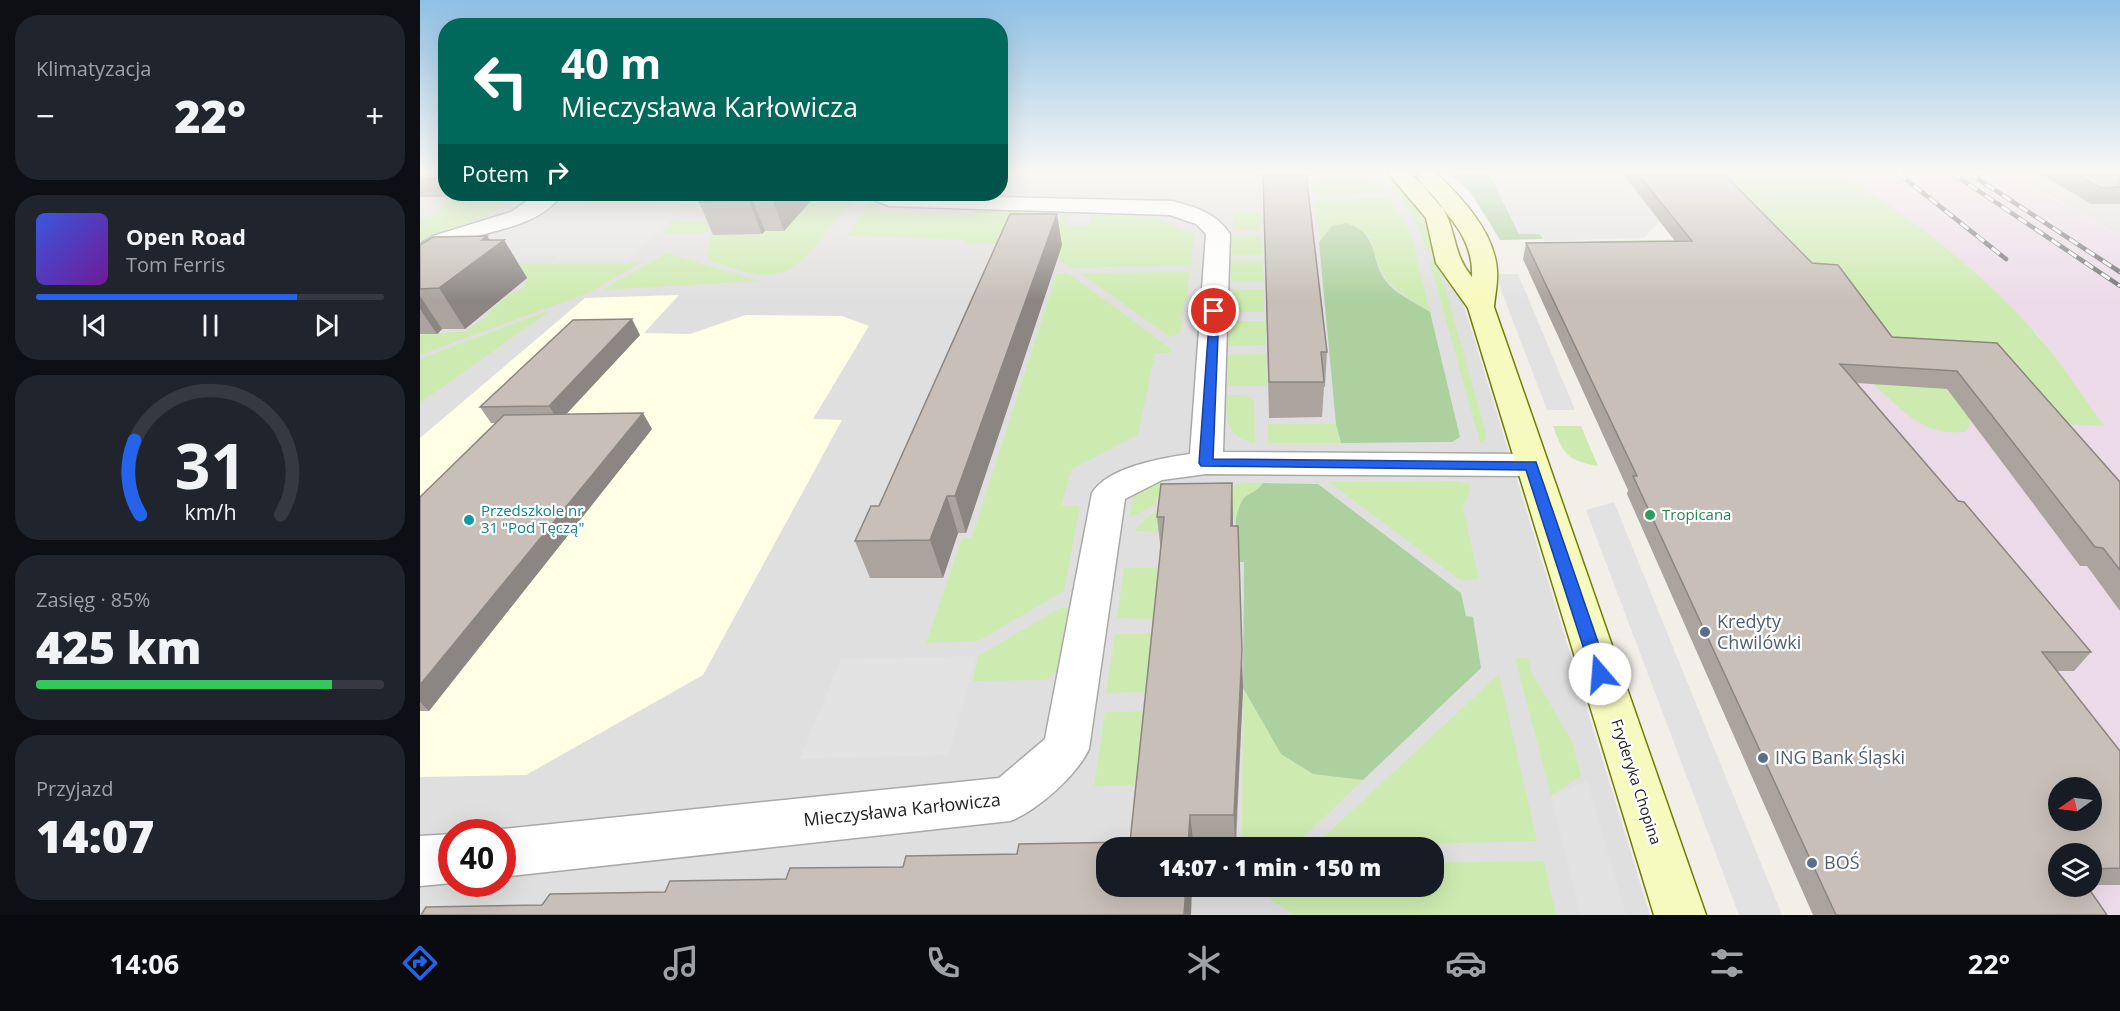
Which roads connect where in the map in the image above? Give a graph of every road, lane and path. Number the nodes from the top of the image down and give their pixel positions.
1 (521, 216) edge
2 (1194, 216) edge
3 (1435, 216) edge
4 (1463, 216) edge
5 (420, 255) edge
6 (1481, 307) junction
7 (1206, 463) junction
8 (1531, 465) junction
9 (516, 852) edge
10 (438, 859) edge
11 (420, 861) edge
12 (1680, 915) edge

1 - 5 street
2 - 7 street
3 - 6 street, Fryderyka Chopina
4 - 6 street, Fryderyka Chopina
6 - 8 street, Fryderyka Chopina
7 - 8 street, Mieczysława Karłowicza
7 - 9 street, Mieczysława Karłowicza
8 - 12 street, Fryderyka Chopina
10 - 11 street

